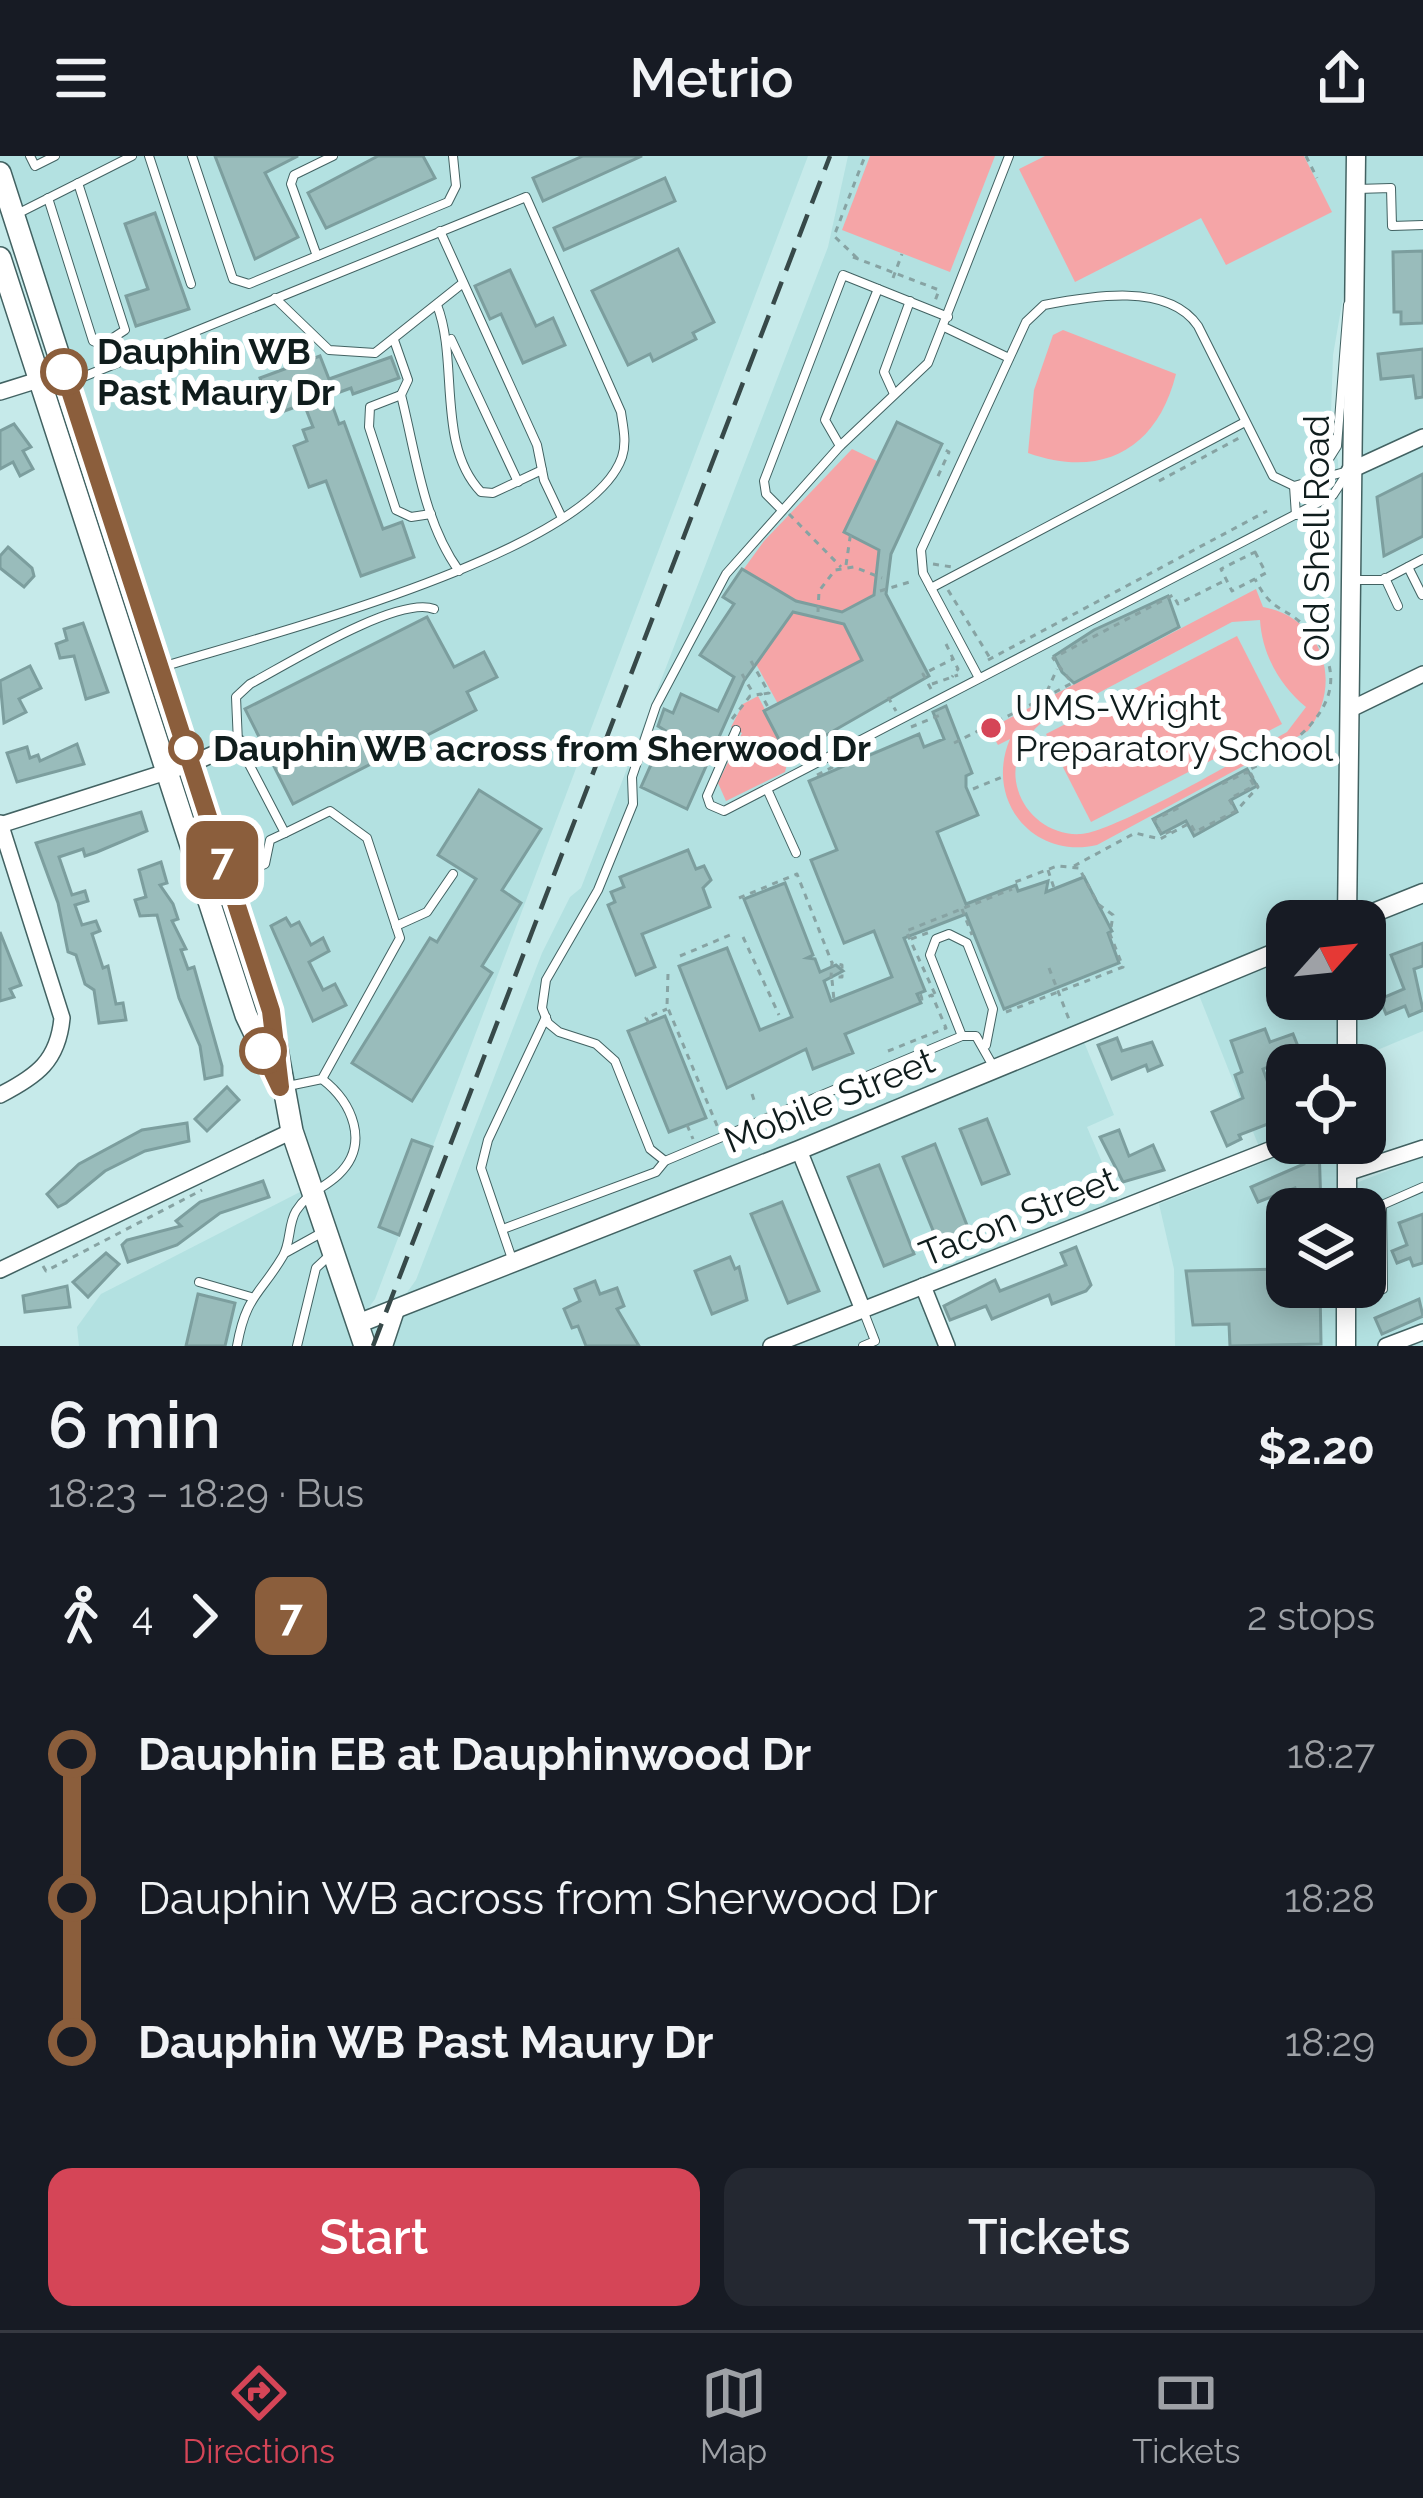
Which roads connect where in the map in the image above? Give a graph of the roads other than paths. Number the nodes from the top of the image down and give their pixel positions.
1 (30, 156) edge
2 (55, 156) edge
3 (132, 156) edge
4 (149, 156) edge
5 (192, 156) edge
6 (333, 156) edge
7 (453, 156) edge
8 (1009, 156) edge
9 (1356, 156) edge
10 (117, 159) edge
11 (0, 173) edge
12 (78, 183) junction
13 (1355, 189) junction
14 (48, 198) junction
15 (7, 217) edge
16 (1423, 225) edge
17 (440, 231) junction
18 (317, 256) junction
19 (0, 258) edge
20 (1355, 280) junction
21 (463, 283) junction
22 (191, 284) dead end
23 (878, 289) junction
24 (274, 298) junction
25 (910, 301) junction
26 (437, 304) junction
27 (946, 322) junction
28 (448, 332) junction
29 (394, 340) junction
30 (1009, 358) junction
31 (64, 372) junction
32 (39, 378) junction
33 (0, 392) edge
34 (894, 394) junction
35 (401, 395) junction
36 (1244, 422) junction
37 (1423, 437) edge
38 (840, 446) junction
39 (542, 470) junction
40 (1349, 471) junction
41 (1318, 477) junction
42 (518, 482) junction
43 (1294, 486) junction
44 (784, 511) junction
45 (431, 514) junction
46 (1296, 515) junction
47 (562, 518) junction
48 (1423, 559) edge
49 (1408, 567) junction
50 (459, 571) junction
51 (1385, 578) junction
52 (1350, 580) junction
53 (931, 588) junction
54 (1422, 595) edge
55 (1398, 606) dead end
56 (434, 609) dead end
57 (160, 668) junction
58 (1423, 674) edge
59 (136, 676) junction
60 (979, 678) junction
61 (1349, 710) junction
62 (736, 730) dead end
63 (238, 742) junction
64 (191, 764) junction
65 (167, 772) junction
66 (767, 789) junction
67 (0, 824) edge
68 (285, 832) junction
69 (796, 853) dead end
70 (453, 874) dead end
71 (229, 880) junction
72 (1423, 892) edge
73 (1350, 900) edge
74 (1386, 907) edge
75 (396, 926) junction
76 (1266, 957) edge
77 (546, 1017) junction
78 (962, 1036) junction
79 (986, 1046) junction
80 (994, 1067) junction
81 (322, 1079) junction
82 (280, 1087) junction
83 (0, 1095) edge
84 (292, 1130) junction
85 (1423, 1148) edge
86 (799, 1150) junction
87 (1266, 1151) edge
88 (665, 1161) junction
89 (1347, 1164) edge
90 (1347, 1173) junction
91 (1423, 1187) edge
92 (1347, 1188) edge
93 (311, 1190) junction
94 (1386, 1203) edge
95 (503, 1229) junction
96 (328, 1242) junction
97 (285, 1253) junction
98 (513, 1264) junction
99 (0, 1270) edge
100 (200, 1282) dead end
101 (922, 1286) junction
102 (251, 1297) junction
103 (1346, 1308) edge
104 (395, 1310) junction
105 (863, 1310) junction
106 (1423, 1332) edge
107 (358, 1337) edge
108 (237, 1346) edge
109 (297, 1346) edge
110 (382, 1346) edge
111 (771, 1346) edge
112 (863, 1346) edge
113 (947, 1346) edge
114 (1346, 1346) edge
115 (1386, 1346) edge

1 - 2 lane
3 - 10 lane
4 - 22 lane
5 - 18 lane
6 - 18 lane
7 - 18 lane
8 - 27 lane
9 - 13 street, Old Shell Road
10 - 12 lane
11 - 15 main road
12 - 14 lane
12 - 14 lane
13 - 16 lane
13 - 20 street, Old Shell Road
14 - 15 lane
15 - 31 main road
17 - 21 lane
17 - 24 lane
17 - 47 lane
19 - 32 main road
20 - 40 street, Old Shell Road
20 - 41 lane
21 - 26 lane
21 - 39 lane
23 - 25 lane
23 - 38 lane
23 - 44 lane
24 - 29 lane
24 - 31 lane
25 - 27 lane
25 - 34 lane
26 - 28 lane
26 - 29 lane
27 - 30 lane
27 - 34 lane
28 - 42 lane
28 - 42 lane
29 - 35 lane
30 - 36 lane
30 - 53 lane
31 - 32 street
31 - 57 main road
32 - 33 street
32 - 59 main road
34 - 38 lane
35 - 45 lane
35 - 45 lane
36 - 43 lane
36 - 53 lane
37 - 40 street
38 - 44 lane
39 - 42 lane
39 - 47 lane
40 - 41 lane
40 - 46 lane
40 - 52 street, Old Shell Road
41 - 43 lane
43 - 46 lane
44 - 77 lane
45 - 50 lane
46 - 60 lane
47 - 50 lane
48 - 49 lane
49 - 51 lane
49 - 54 lane
50 - 57 lane
51 - 52 lane
51 - 55 lane
52 - 61 street, Old Shell Road
53 - 60 lane
56 - 63 lane
57 - 59 street
57 - 64 main road
58 - 61 street
59 - 65 main road
60 - 66 lane
61 - 73 street, Old Shell Road
62 - 66 lane
63 - 64 street
63 - 68 lane
64 - 65 street
64 - 71 main road
65 - 67 street
65 - 82 main road
66 - 69 lane
67 - 83 street
68 - 71 lane
68 - 75 lane
70 - 75 lane
71 - 82 main road
72 - 74 street
75 - 81 lane
76 - 80 street, Mobile Street
77 - 88 lane
77 - 95 lane
78 - 79 lane
78 - 79 lane
78 - 88 lane
79 - 80 lane
80 - 86 street, Mobile Street
81 - 82 lane
81 - 93 lane
82 - 84 main road
84 - 93 main road
84 - 99 street
85 - 90 street
86 - 98 street, Mobile Street
86 - 105 street
87 - 101 street, Tacon Street
88 - 95 lane
89 - 90 street
90 - 92 street
91 - 94 lane
93 - 96 main road
93 - 97 lane
95 - 98 lane
96 - 97 lane
96 - 107 main road
96 - 109 lane
97 - 102 lane
98 - 104 street, Mobile Street
100 - 102 lane
101 - 105 street, Tacon Street
101 - 113 street
102 - 108 lane
103 - 114 street
104 - 107 street, Mobile Street
104 - 110 street
105 - 111 street, Tacon Street
105 - 112 lane
106 - 115 street

